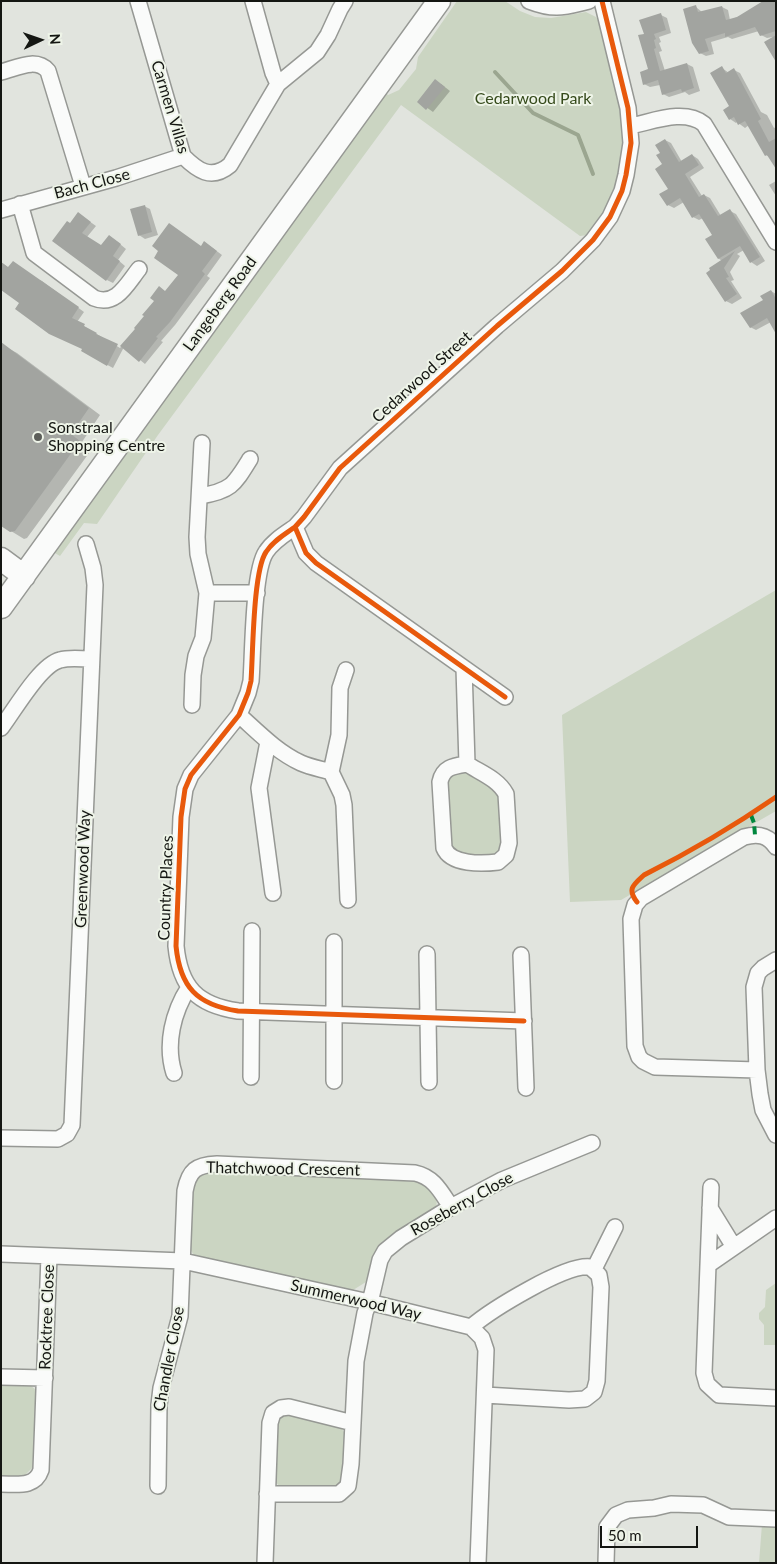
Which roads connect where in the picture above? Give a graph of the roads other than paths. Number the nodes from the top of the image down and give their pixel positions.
1 (138, 1) edge
2 (253, 1) edge
3 (345, 1) edge
4 (439, 1) edge
5 (530, 1) edge
6 (589, 1) edge
7 (602, 1) edge
8 (1, 72) edge
9 (278, 84) junction
10 (630, 126) junction
11 (183, 156) junction
12 (83, 186) junction
13 (20, 204) junction
14 (1, 210) edge
15 (776, 242) edge
16 (139, 269) dead end
17 (202, 443) dead end
18 (250, 459) dead end
19 (200, 496) junction
20 (295, 526) junction
21 (86, 544) dead end
22 (1, 560) edge
23 (260, 566) joint
24 (24, 576) junction
25 (207, 593) junction
26 (257, 593) junction
27 (1, 607) edge
28 (92, 659) junction
29 (464, 668) junction
30 (346, 670) dead end
31 (505, 697) dead end
32 (192, 705) dead end
33 (239, 714) junction
34 (1, 728) edge
35 (268, 742) junction
36 (467, 764) junction
37 (331, 772) junction
38 (776, 847) edge
39 (273, 892) dead end
40 (348, 900) dead end
41 (252, 931) dead end
42 (334, 942) dead end
43 (427, 954) dead end
44 (521, 956) dead end
45 (776, 960) edge
46 (188, 987) junction
47 (252, 1011) junction
48 (334, 1014) junction
49 (428, 1018) junction
50 (524, 1021) junction
51 (757, 1070) junction
52 (174, 1073) dead end
53 (251, 1077) dead end
54 (334, 1080) dead end
55 (429, 1082) dead end
56 (526, 1088) dead end
57 (776, 1135) edge
58 (1, 1138) edge
59 (592, 1143) dead end
60 (711, 1187) dead end
61 (451, 1208) junction
62 (710, 1208) junction
63 (776, 1218) edge
64 (615, 1227) dead end
65 (734, 1247) junction
66 (1, 1254) edge
67 (49, 1256) junction
68 (183, 1261) junction
69 (708, 1265) junction
70 (594, 1269) junction
71 (369, 1302) junction
72 (471, 1327) junction
73 (1, 1376) edge
74 (45, 1378) junction
75 (484, 1396) junction
76 (776, 1398) edge
77 (353, 1423) junction
78 (1, 1484) edge
79 (158, 1486) dead end
80 (267, 1494) junction
81 (776, 1519) edge
82 (265, 1563) edge
83 (478, 1563) edge
84 (606, 1563) edge

1 - 11 street, Carmen Villas
2 - 9 street
3 - 9 street, Carmen Villas
4 - 24 main road, Langeberg Road
5 - 6 street
7 - 10 street, Cedarwood Street
8 - 12 street
9 - 11 street, Carmen Villas
10 - 15 street
10 - 20 street, Cedarwood Street
11 - 12 street, Bach Close
12 - 13 street, Bach Close
13 - 14 street, Bach Close
13 - 16 street
17 - 19 street
18 - 19 street
19 - 25 street
20 - 23 street, Cedarwood Street
20 - 29 street
21 - 28 street, Greenwood Way
22 - 24 main road
23 - 26 street, Country Places
24 - 27 main road, Langeberg Road
25 - 26 street
25 - 32 street
26 - 33 street, Country Places
28 - 34 street
28 - 58 street, Greenwood Way
29 - 31 street
29 - 36 street
30 - 37 street
33 - 35 street
33 - 46 street, Country Places
35 - 37 street
35 - 39 street
36 - 36 street
37 - 40 street
38 - 51 street
41 - 47 street
42 - 48 street
43 - 49 street
44 - 50 street
45 - 51 street
46 - 47 street
46 - 52 street
47 - 48 street
47 - 53 street
48 - 49 street
48 - 54 street
49 - 50 street
49 - 55 street
50 - 56 street
51 - 57 street
59 - 61 street, Roseberry Close
60 - 62 street
61 - 68 street, Thatchwood Crescent
61 - 71 street, Roseberry Close
62 - 65 street
62 - 69 street
63 - 65 street
64 - 70 street
65 - 69 street
66 - 67 street, Summerwood Way
67 - 68 street, Summerwood Way
67 - 74 street, Rocktree Close
68 - 71 street, Summerwood Way
68 - 79 street, Chandler Close
69 - 76 street
70 - 72 street
70 - 75 street
71 - 72 street, Summerwood Way
71 - 77 street, Roseberry Close
72 - 75 street
73 - 74 street, Rocktree Close
74 - 78 street, Rocktree Close
75 - 83 street
77 - 80 street, Roseberry Close
77 - 80 street
80 - 82 street
81 - 84 street

